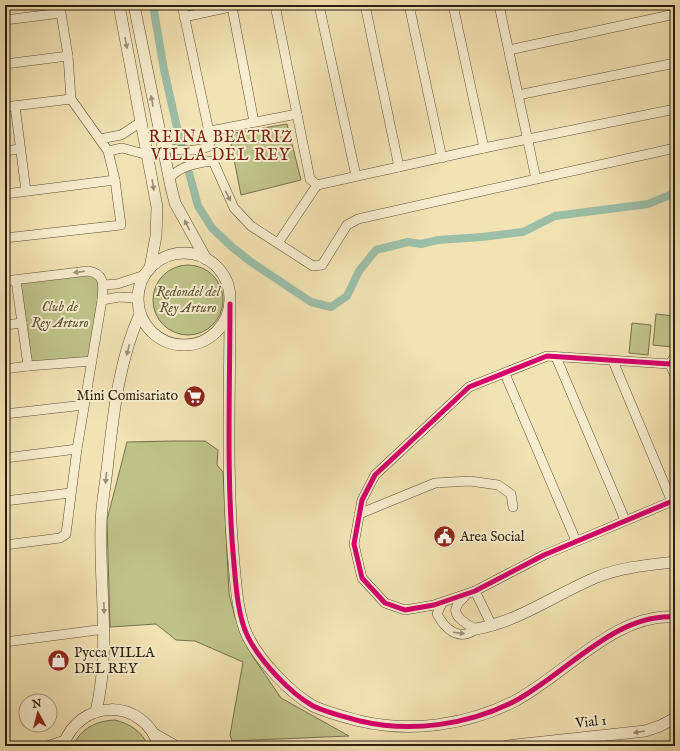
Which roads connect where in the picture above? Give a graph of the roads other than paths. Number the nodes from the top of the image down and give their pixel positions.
1 (119, 5) edge
2 (134, 5) edge
3 (182, 5) edge
4 (275, 5) edge
5 (319, 5) edge
6 (365, 5) edge
7 (409, 5) edge
8 (453, 5) edge
9 (499, 5) edge
10 (235, 6) edge
11 (675, 14) edge
12 (184, 16) junction
13 (5, 20) edge
14 (509, 50) junction
15 (68, 56) junction
16 (675, 63) edge
17 (5, 64) edge
18 (518, 95) junction
19 (71, 99) junction
20 (15, 106) junction
21 (5, 107) edge
22 (675, 109) edge
23 (297, 114) junction
24 (141, 122) junction
25 (254, 122) junction
26 (210, 131) junction
27 (100, 139) junction
28 (527, 140) junction
29 (161, 145) junction
30 (484, 148) junction
31 (675, 148) edge
32 (20, 149) junction
33 (5, 151) edge
34 (108, 151) junction
35 (148, 155) junction
36 (442, 158) junction
37 (399, 167) junction
38 (356, 176) junction
39 (169, 179) junction
40 (536, 179) junction
41 (115, 180) junction
42 (317, 185) junction
43 (26, 191) junction
44 (5, 194) edge
45 (5, 238) edge
46 (278, 243) junction
47 (206, 259) junction
48 (147, 272) junction
49 (16, 280) junction
50 (5, 281) edge
51 (103, 285) junction
52 (138, 298) junction
53 (102, 300) junction
54 (230, 304) junction
55 (140, 314) junction
56 (22, 323) junction
57 (5, 325) edge
58 (675, 356) edge
59 (556, 357) junction
60 (613, 360) junction
61 (92, 361) junction
62 (670, 364) junction
63 (28, 366) junction
64 (5, 369) edge
65 (505, 374) junction
66 (675, 376) edge
67 (84, 405) junction
68 (5, 414) edge
69 (76, 449) junction
70 (5, 458) edge
71 (70, 493) junction
72 (5, 501) edge
73 (673, 501) edge
74 (513, 507) dead end
75 (359, 514) junction
76 (625, 520) junction
77 (576, 541) junction
78 (5, 545) edge
79 (675, 562) edge
80 (475, 591) junction
81 (466, 595) junction
82 (442, 603) junction
83 (675, 617) edge
84 (492, 626) junction
85 (105, 629) junction
86 (476, 629) junction
87 (5, 642) edge
88 (96, 712) junction
89 (675, 718) edge
90 (154, 734) junction
91 (64, 743) edge
92 (50, 746) edge
93 (159, 746) edge
94 (175, 746) edge
95 (507, 746) edge

1 -> 24 street
29 -> 2 street
3 - 12 street
4 - 23 street
5 - 38 street
6 - 37 street
7 - 36 street
8 - 30 street
9 - 14 street
10 - 12 street
10 - 25 street
11 - 14 street
12 - 26 street
13 - 15 street
14 - 18 street
15 - 17 street
15 - 19 street
16 - 18 street
18 - 28 street
19 - 20 street
19 - 27 street
20 - 21 street
20 - 32 street
22 - 28 street
23 - 25 street
23 - 42 street
24 - 27 street
24 - 35 street
25 - 26 street
26 - 29 street
27 - 34 street
28 - 30 street
28 - 40 street
29 - 39 street
30 - 36 street
31 - 40 street
32 - 33 street
32 - 43 street
34 - 35 street
34 - 41 street
35 -> 48 street
36 - 37 street
37 - 38 street
38 - 42 street
39 -> 46 street
47 -> 39 street
40 - 46 street
41 - 43 street
41 - 45 street
42 - 46 street
43 - 44 street
47 - 48 street
47 - 54 street
48 - 51 street
48 - 52 street
49 - 50 street
51 -> 49 street
49 - 56 street
51 - 53 street
52 - 53 street
52 - 55 street
53 - 61 street
54 - 55 street
54 - 83 street
55 -> 85 street
56 - 57 street
56 - 63 street
58 - 62 street
59 - 60 street
59 - 65 street
59 - 76 street
60 - 62 street
60 - 73 street
61 - 63 street
61 - 67 street
62 - 66 street
63 - 64 street
65 - 75 street
65 - 77 street
67 - 68 street
67 - 69 street
69 - 70 street
69 - 71 street
71 - 72 street
71 - 78 street
73 - 76 street
74 - 75 street
75 - 82 street
76 - 77 street
77 - 80 street
79 - 84 street
80 - 81 street
80 - 84 street
81 - 82 street
81 - 86 street
82 -> 86 street
84 - 86 street
85 - 87 street
85 - 88 street
88 - 90 street
88 - 91 street
89 -> 95 street, Vial 1
90 - 93 street
90 - 94 street
91 - 92 street

